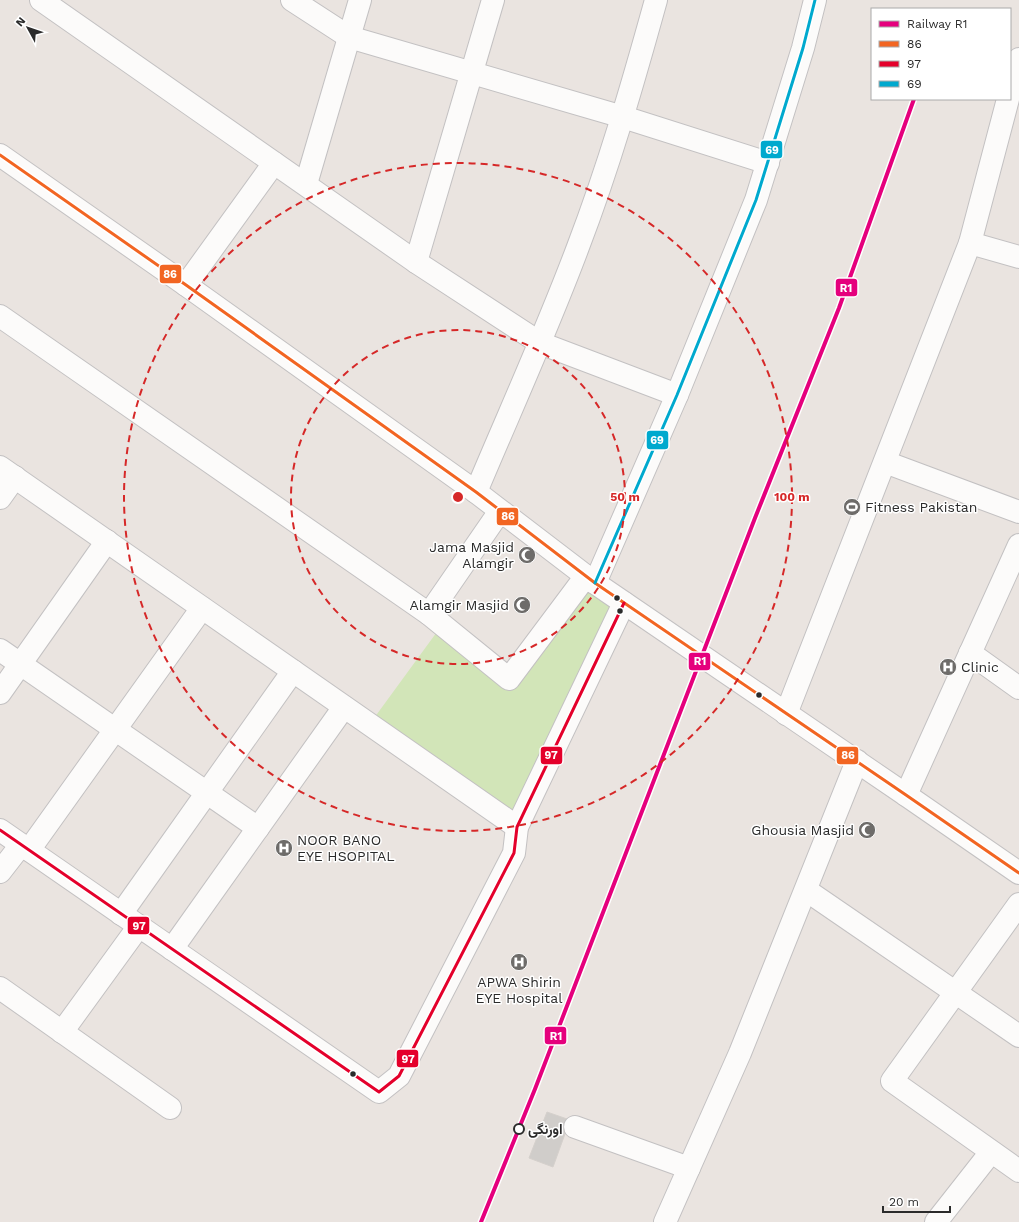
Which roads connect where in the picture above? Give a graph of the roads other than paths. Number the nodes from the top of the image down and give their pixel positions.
1 (41, 0) edge
2 (292, 0) edge
3 (360, 0) edge
4 (493, 0) edge
5 (656, 0) edge
6 (815, 0) edge
7 (349, 37) junction
8 (1019, 59) edge
9 (472, 72) junction
10 (1011, 89) edge
11 (1008, 100) edge
12 (623, 117) junction
13 (0, 155) edge
14 (274, 163) junction
15 (768, 163) junction
16 (306, 184) junction
17 (970, 243) junction
18 (1019, 257) edge
19 (416, 262) junction
20 (186, 285) junction
21 (0, 316) edge
22 (540, 343) junction
23 (677, 395) junction
24 (885, 462) junction
25 (7, 472) edge
26 (476, 492) junction
27 (0, 498) edge
28 (500, 511) junction
29 (1019, 512) edge
30 (107, 541) junction
31 (1019, 545) edge
32 (590, 579) junction
33 (624, 603) junction
34 (202, 608) junction
35 (429, 614) junction
36 (0, 650) edge
37 (970, 653) junction
38 (20, 664) junction
39 (292, 671) junction
40 (1019, 688) edge
41 (0, 693) edge
42 (344, 707) junction
43 (786, 714) junction
44 (115, 730) junction
45 (857, 761) junction
46 (206, 793) junction
47 (906, 795) junction
48 (517, 827) junction
49 (258, 828) junction
50 (0, 830) edge
51 (25, 848) junction
52 (0, 872) edge
53 (1019, 873) edge
54 (806, 890) junction
55 (1019, 904) edge
56 (120, 914) junction
57 (139, 926) junction
58 (172, 949) junction
59 (0, 988) edge
60 (955, 993) junction
61 (62, 1032) junction
62 (1019, 1036) edge
63 (170, 1108) dead end
64 (575, 1127) dead end
65 (991, 1152) junction
66 (689, 1168) junction
67 (1019, 1171) edge
68 (665, 1222) edge
69 (936, 1222) edge

1 - 14 street
2 - 7 street
3 - 7 street
4 - 9 street
5 - 12 street
6 - 15 street
7 - 9 street
7 - 16 street
8 - 10 street
9 - 12 street
9 - 19 street
11 - 17 street
12 - 15 street
12 - 22 street
13 - 20 street
14 - 16 street
14 - 20 street
15 - 23 street
16 - 19 street
17 - 18 street
17 - 24 street
19 - 22 street
20 - 26 street
21 - 35 street
22 - 23 street
22 - 26 street
23 - 32 street
24 - 29 street
24 - 43 street
25 - 27 street
25 - 30 street
26 - 28 street
28 - 32 street
28 - 35 street
30 - 34 street
30 - 38 street
31 - 37 street
32 - 33 street
32 - 35 street
33 - 43 street
33 - 48 street
34 - 39 street
34 - 44 street
36 - 38 street
37 - 40 street
37 - 47 street
38 - 41 street
38 - 44 street
39 - 42 street
39 - 46 street
42 - 48 street
42 - 49 street
43 - 45 street
44 - 46 street
44 - 51 street
45 - 47 street
45 - 54 street
46 - 49 street
46 - 56 street
47 - 53 street
48 - 58 street
49 - 58 street
50 - 51 street
51 - 52 street
51 - 56 street
54 - 60 street
54 - 66 street
55 - 60 street
56 - 57 street
57 - 58 street
57 - 61 street
59 - 61 street
60 - 62 street
60 - 65 street
61 - 63 street
64 - 66 street
65 - 67 street
65 - 69 street
66 - 68 street

